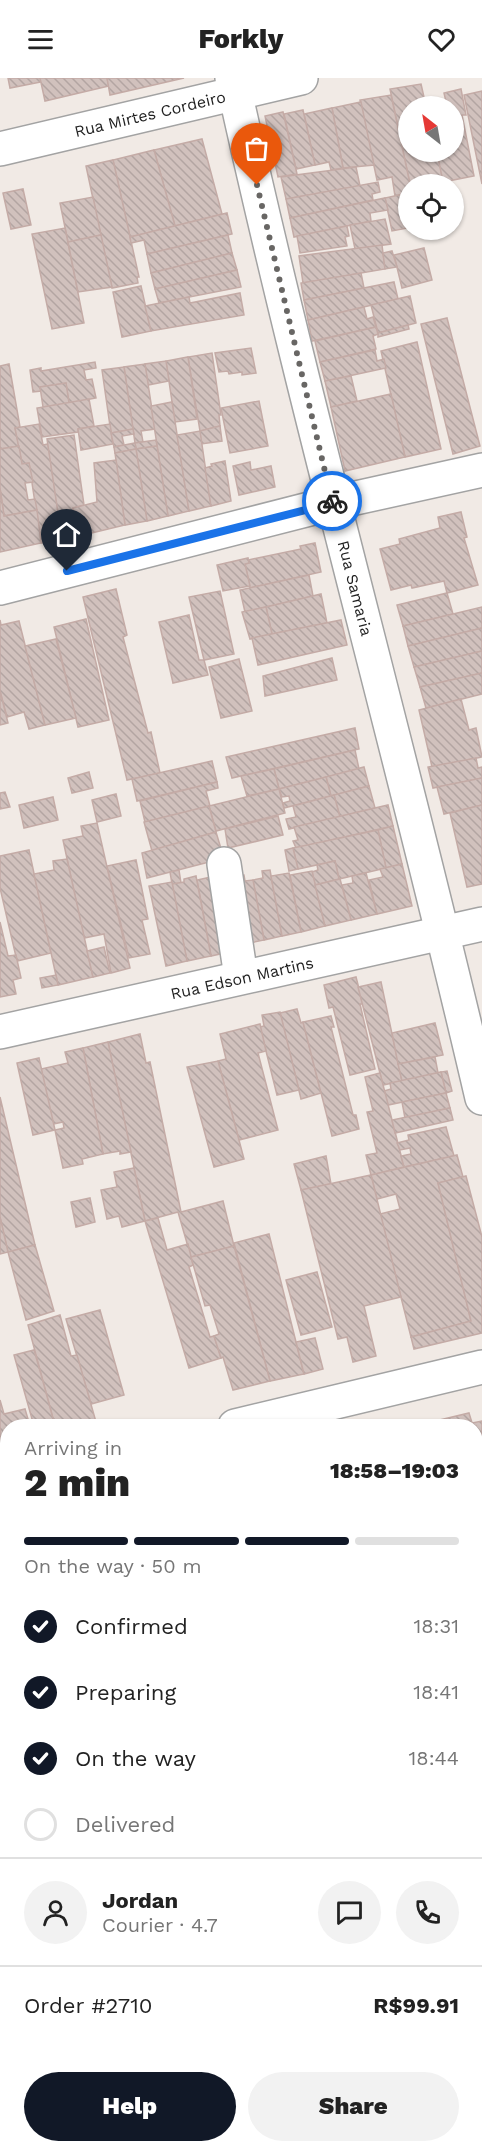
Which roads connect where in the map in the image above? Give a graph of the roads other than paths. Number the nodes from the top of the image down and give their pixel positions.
1 (301, 78) edge
2 (234, 86) edge
3 (0, 150) edge
4 (482, 470) edge
5 (333, 503) junction
6 (0, 588) edge
7 (224, 864) dead end
8 (482, 924) edge
9 (444, 933) junction
10 (242, 977) junction
11 (0, 1032) edge
12 (482, 1098) edge
13 (482, 1367) edge
14 (264, 1419) edge

1 - 2 street, Rua Mirtes Cordeiro
2 - 3 street, Rua Mirtes Cordeiro
2 - 5 street, Rua Samaria
4 - 5 street
5 - 6 street
5 - 9 street, Rua Samaria
7 - 10 street
8 - 9 street, Rua Edson Martins
9 - 10 street, Rua Edson Martins
9 - 12 street, Rua Samaria
10 - 11 street, Rua Edson Martins
13 - 14 street

